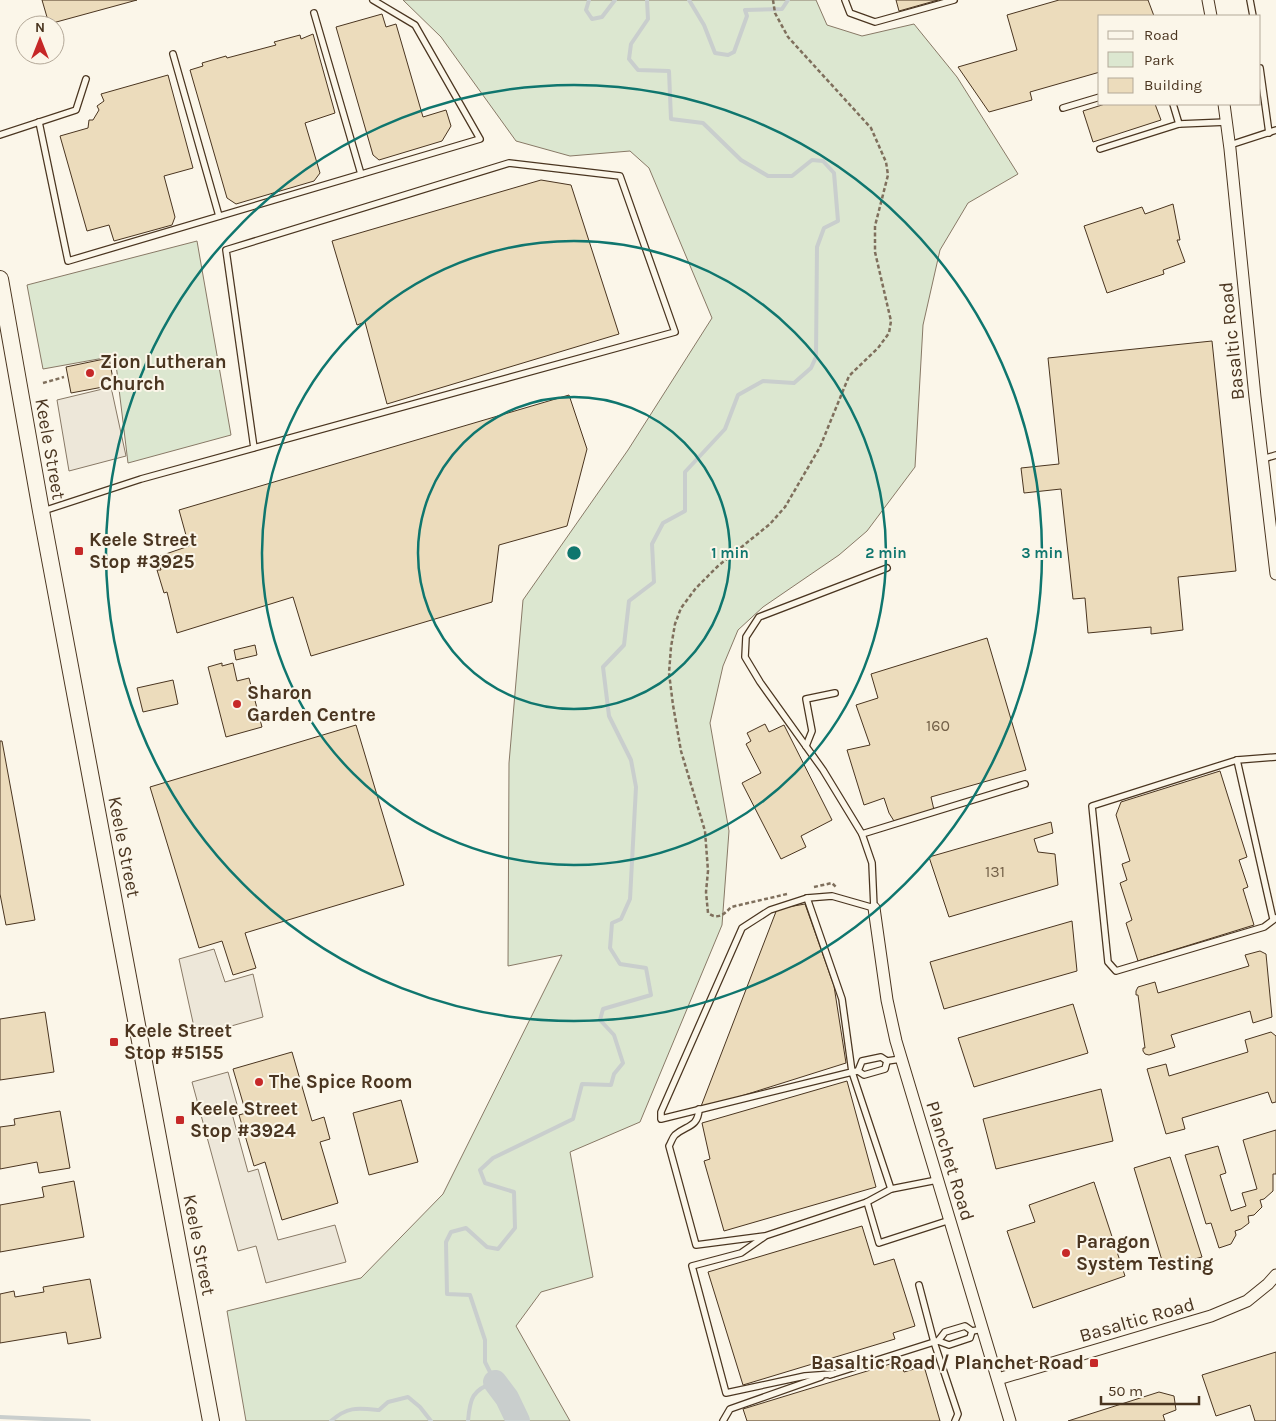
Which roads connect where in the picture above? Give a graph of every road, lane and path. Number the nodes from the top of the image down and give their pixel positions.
1 (373, 0) edge
2 (773, 0) edge
3 (845, 0) edge
4 (954, 0) edge
5 (1208, 0) edge
6 (1250, 0) edge
7 (314, 12) dead end
8 (1211, 15) edge
9 (1253, 15) edge
10 (173, 54) dead end
11 (1261, 75) edge
12 (86, 79) dead end
13 (1098, 98) edge
14 (1173, 105) edge
15 (1224, 105) edge
16 (1063, 108) dead end
17 (39, 122) junction
18 (1227, 122) junction
19 (1179, 124) junction
20 (1276, 130) edge
21 (1269, 133) junction
22 (0, 135) edge
23 (1230, 145) junction
24 (1100, 149) dead end
25 (361, 174) junction
26 (218, 216) junction
27 (0, 280) edge
28 (64, 377) dead end
29 (43, 383) dead end
30 (254, 448) junction
31 (1276, 455) edge
32 (1263, 459) junction
33 (41, 511) junction
34 (1274, 536) edge
35 (887, 568) dead end
36 (1276, 574) edge
37 (835, 693) dead end
38 (806, 746) junction
39 (1276, 757) edge
40 (1237, 760) junction
41 (1025, 784) dead end
42 (862, 834) junction
43 (807, 898) junction
44 (874, 908) junction
45 (719, 917) dead end
46 (1275, 918) edge
47 (901, 1059) junction
48 (887, 1061) junction
49 (855, 1071) junction
50 (699, 1110) junction
51 (937, 1180) junction
52 (891, 1189) junction
53 (867, 1202) junction
54 (950, 1220) junction
55 (765, 1236) junction
56 (1276, 1275) edge
57 (919, 1285) dead end
58 (978, 1330) junction
59 (936, 1342) junction
60 (832, 1374) junction
61 (998, 1379) junction
62 (211, 1421) edge
63 (723, 1421) edge
64 (954, 1421) edge
65 (1010, 1421) edge

1 - 25 lane
2 - 45 path
3 - 4 lane
5 - 8 street
6 - 9 lane
7 - 25 lane
10 - 26 lane
11 - 21 lane
12 - 17 lane
13 - 16 lane
14 - 19 lane
15 - 18 street, Basaltic Road
17 - 22 lane
17 - 26 lane
18 - 19 lane
18 - 23 street, Basaltic Road
19 - 24 lane
20 - 21 lane
21 - 23 lane
23 - 32 street, Basaltic Road
25 - 26 lane
27 - 33 main road, Keele Street
28 - 29 path
30 - 30 lane
30 - 33 lane
31 - 32 lane
32 - 34 street, Basaltic Road
33 - 62 main road, Keele Street
34 - 36 street, Basaltic Road
35 - 38 lane
37 - 38 lane
38 - 42 lane
39 - 40 lane
40 - 46 lane
40 - 46 lane
41 - 42 lane
42 - 44 lane
43 - 44 lane
43 - 49 lane
43 - 50 lane
44 - 47 street, Planchet Road
47 - 48 lane
47 - 51 street, Planchet Road
48 - 49 lane
48 - 49 lane
49 - 50 lane
49 - 52 lane
50 - 55 lane
51 - 52 lane
51 - 54 street, Planchet Road
52 - 53 lane
53 - 54 lane
53 - 55 lane
54 - 58 street, Planchet Road
55 - 60 lane
56 - 61 street, Basaltic Road
57 - 59 lane
58 - 59 lane
58 - 59 lane
58 - 61 street, Planchet Road
59 - 60 lane
59 - 64 lane
60 - 63 lane
61 - 65 street, Planchet Road

